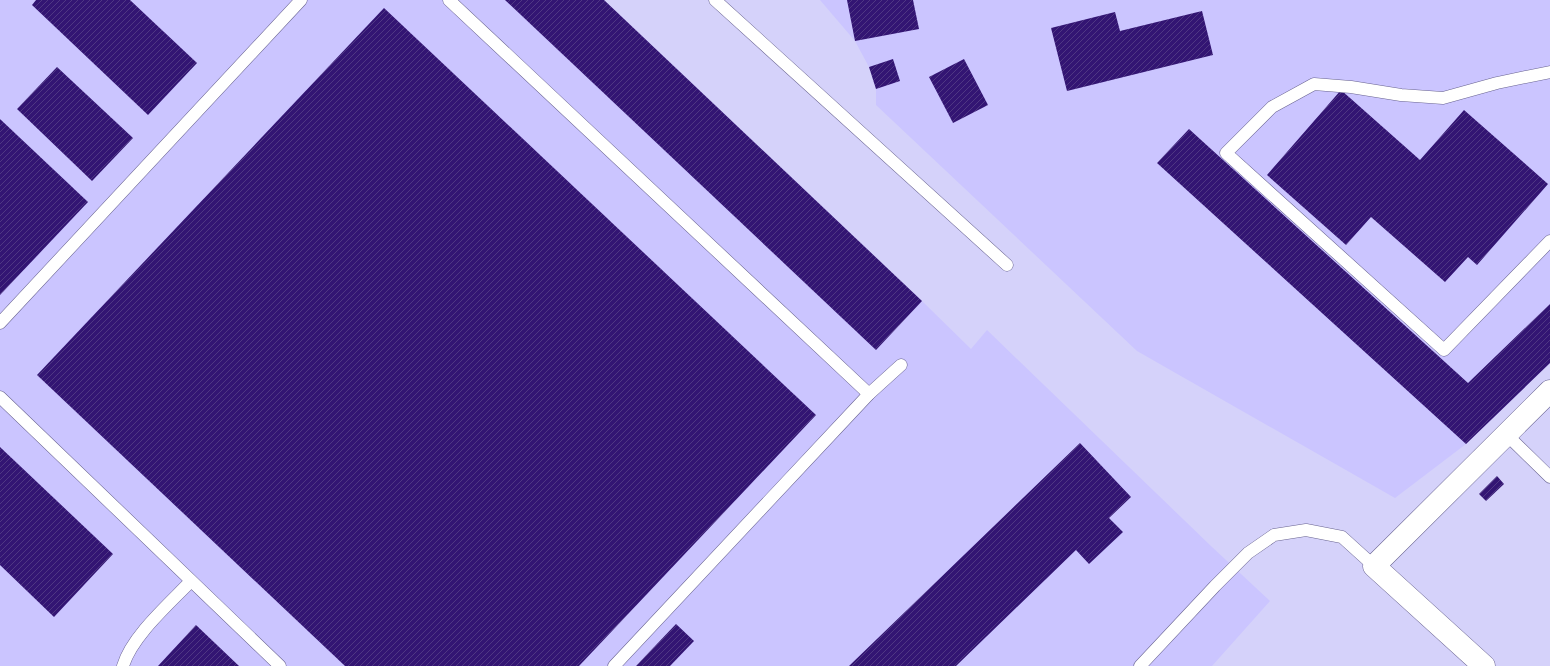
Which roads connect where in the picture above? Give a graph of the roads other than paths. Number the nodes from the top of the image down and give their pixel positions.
1 (300, 0) edge
2 (449, 0) edge
3 (715, 0) edge
4 (1550, 72) edge
5 (1550, 241) edge
6 (1007, 265) dead end
7 (0, 323) edge
8 (901, 365) dead end
9 (1550, 391) edge
10 (869, 394) junction
11 (0, 398) edge
12 (1506, 434) junction
13 (1550, 477) edge
14 (1374, 566) junction
15 (191, 581) junction
16 (123, 666) edge
17 (280, 666) edge
18 (614, 666) edge
19 (1140, 666) edge
20 (1484, 666) edge

1 - 7 lane
2 - 10 lane
3 - 6 lane
4 - 5 lane
8 - 10 lane
9 - 12 street
10 - 18 lane
11 - 15 lane
12 - 13 lane
12 - 14 street
14 - 19 lane
14 - 20 street
15 - 16 lane
15 - 17 lane

